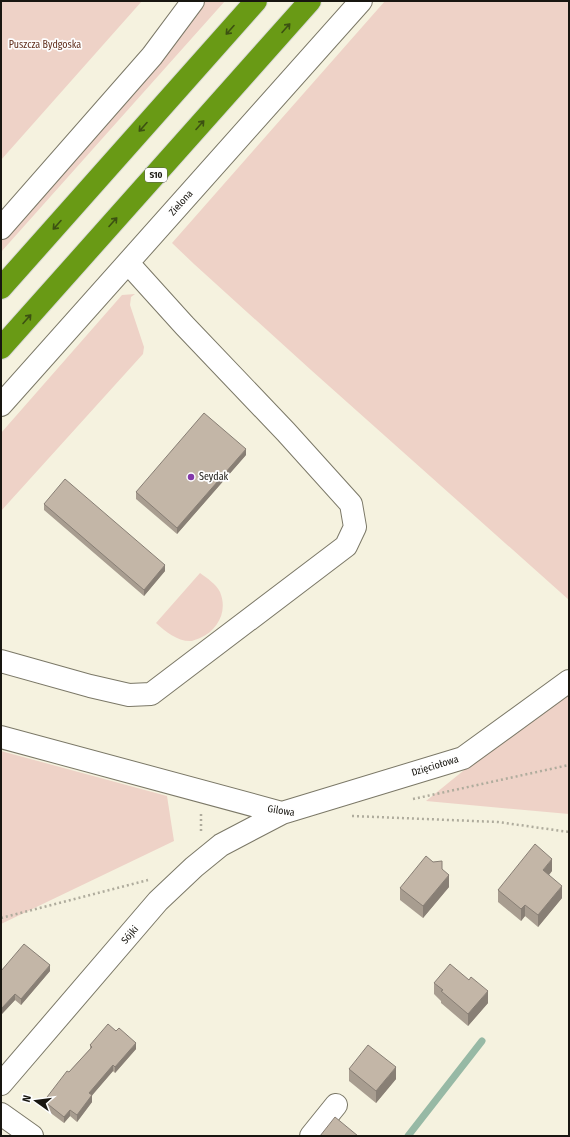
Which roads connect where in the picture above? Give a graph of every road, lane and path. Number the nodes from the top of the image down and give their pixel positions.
1 (193, 1) edge
2 (256, 1) edge
3 (310, 1) edge
4 (361, 1) edge
5 (1, 228) edge
6 (128, 263) junction
7 (1, 288) edge
8 (1, 348) edge
9 (1, 405) edge
10 (1, 661) edge
11 (569, 681) edge
12 (1, 737) edge
13 (569, 765) edge
14 (197, 791) junction
15 (405, 800) dead end
16 (282, 813) junction
17 (350, 816) dead end
18 (202, 832) dead end
19 (569, 832) edge
20 (155, 878) dead end
21 (1, 918) edge
22 (1, 1084) edge
23 (336, 1105) dead end
24 (1, 1114) edge
25 (32, 1136) edge
26 (311, 1136) edge

1 - 5 street
2 -> 7 highway
8 -> 3 highway, S10
4 - 6 street, Zielona
6 - 9 street, Zielona
6 - 10 street
11 - 16 street, Dzięciołowa
12 - 14 street, Gilowa
13 - 15 path
14 - 16 street, Gilowa
14 - 18 path
16 - 22 street, Sójki
17 - 19 path
20 - 21 path
23 - 26 street
24 - 25 street

